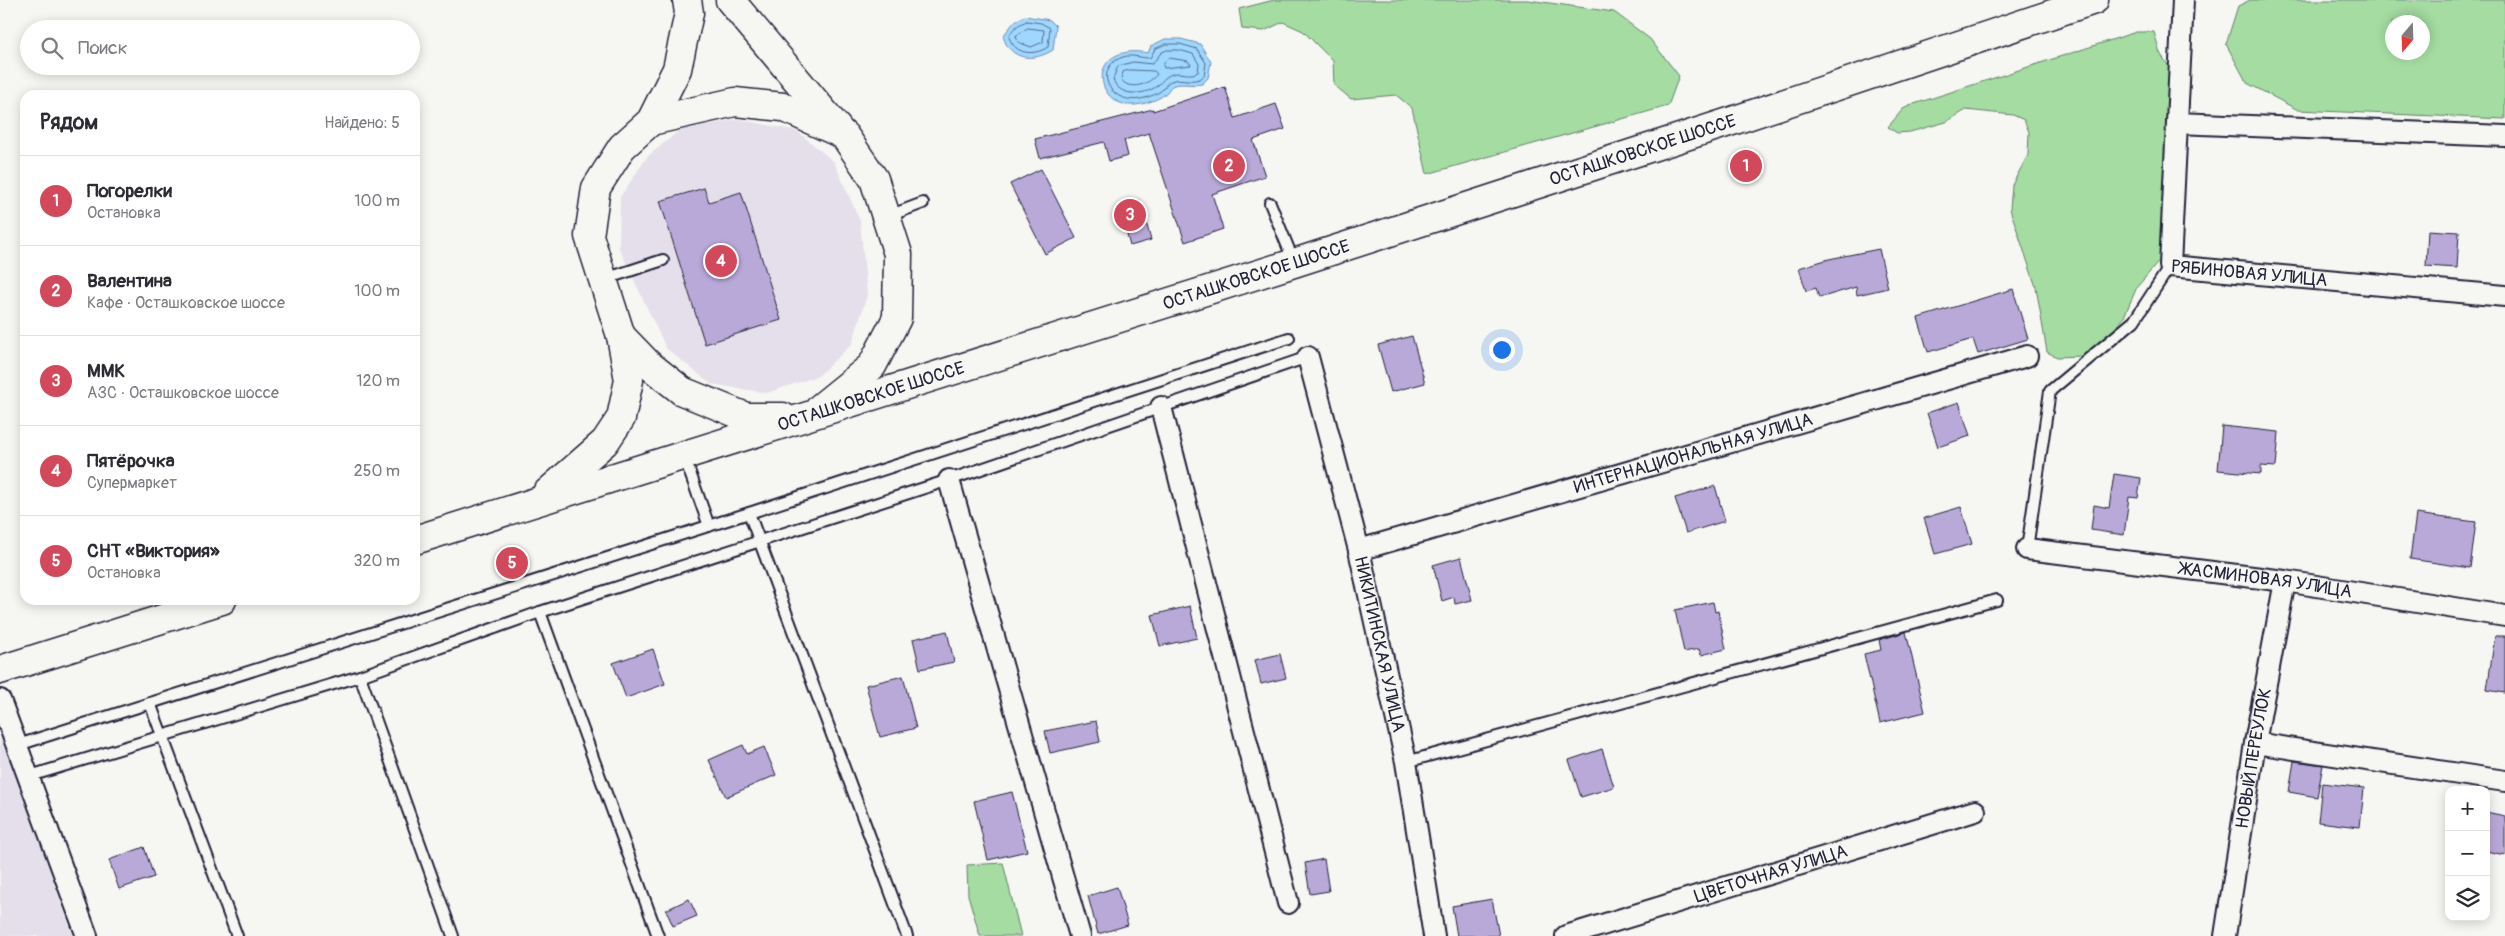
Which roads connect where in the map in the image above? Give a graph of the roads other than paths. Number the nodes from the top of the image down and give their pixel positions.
1 (687, 0) edge
2 (730, 0) edge
3 (2094, 0) edge
4 (2183, 0) edge
5 (651, 121) junction
6 (2177, 123) junction
7 (844, 136) junction
8 (2505, 136) edge
9 (923, 203) dead end
10 (1270, 203) dead end
11 (886, 217) junction
12 (662, 260) dead end
13 (1294, 263) junction
14 (2170, 266) junction
15 (601, 280) junction
16 (2505, 296) edge
17 (621, 336) junction
18 (1289, 338) dead end
19 (2027, 356) dead end
20 (1308, 357) joint
21 (1161, 407) junction
22 (809, 417) junction
23 (684, 456) junction
24 (949, 480) junction
25 (540, 499) junction
26 (749, 514) junction
27 (709, 526) junction
28 (420, 538) edge
29 (759, 542) junction
30 (2027, 549) joint
31 (1359, 550) junction
32 (2285, 581) junction
33 (1997, 600) dead end
34 (206, 605) edge
35 (540, 612) junction
36 (2505, 616) edge
37 (0, 670) edge
38 (360, 676) junction
39 (0, 700) edge
40 (150, 703) junction
41 (160, 735) junction
42 (2255, 743) junction
43 (18, 745) junction
44 (1406, 762) junction
45 (30, 776) junction
46 (2505, 781) edge
47 (1975, 812) dead end
48 (1288, 903) dead end
49 (87, 936) edge
50 (237, 936) edge
51 (453, 936) edge
52 (658, 936) edge
53 (907, 936) edge
54 (1080, 936) edge
55 (1434, 936) edge
56 (1566, 936) edge
57 (2225, 936) edge

1 - 5 main road
2 - 7 main road
3 - 13 main road, ОСТАШКОВСКОЕ ШОССЕ
4 - 6 street, РЯБИНОВАЯ УЛИЦА
5 - 7 main road
5 - 15 main road
6 - 8 street
6 - 14 street, РЯБИНОВАЯ УЛИЦА
7 - 11 main road
9 - 11 lane
10 - 13 lane
11 - 22 main road
12 - 15 lane
13 - 22 main road, ОСТАШКОВСКОЕ ШОССЕ
14 - 16 street, РЯБИНОВАЯ УЛИЦА
14 - 30 lane
15 - 17 main road
17 - 22 main road
17 - 25 main road
18 - 26 lane
19 - 31 street, ИНТЕРНАЦИОНАЛЬНАЯ УЛИЦА
20 - 21 lane
20 - 31 street, НИКИТИНСКАЯ УЛИЦА
21 - 24 lane
21 - 48 street
22 - 23 main road, ОСТАШКОВСКОЕ ШОССЕ
23 - 25 main road, ОСТАШКОВСКОЕ ШОССЕ
23 - 27 lane
24 - 29 lane
24 - 54 street
25 - 28 main road, ОСТАШКОВСКОЕ ШОССЕ
26 - 27 lane
26 - 29 lane
27 - 40 lane
29 - 35 lane
29 - 53 lane
30 - 32 street, ЖАСМИНОВАЯ УЛИЦА
31 - 44 street, НИКИТИНСКАЯ УЛИЦА
32 - 36 street, ЖАСМИНОВАЯ УЛИЦА
32 - 42 street, НОВЫЙ ПЕРЕУЛОК
33 - 44 lane
34 - 37 main road
35 - 38 lane
35 - 52 lane
38 - 41 lane
38 - 51 lane
39 - 43 street
40 - 41 lane
40 - 43 lane
41 - 45 lane
41 - 50 lane
42 - 46 street
42 - 57 street, НОВЫЙ ПЕРЕУЛОК
43 - 45 street
44 - 55 street, НИКИТИНСКАЯ УЛИЦА
45 - 49 street
47 - 56 street, ЦВЕТОЧНАЯ УЛИЦА

